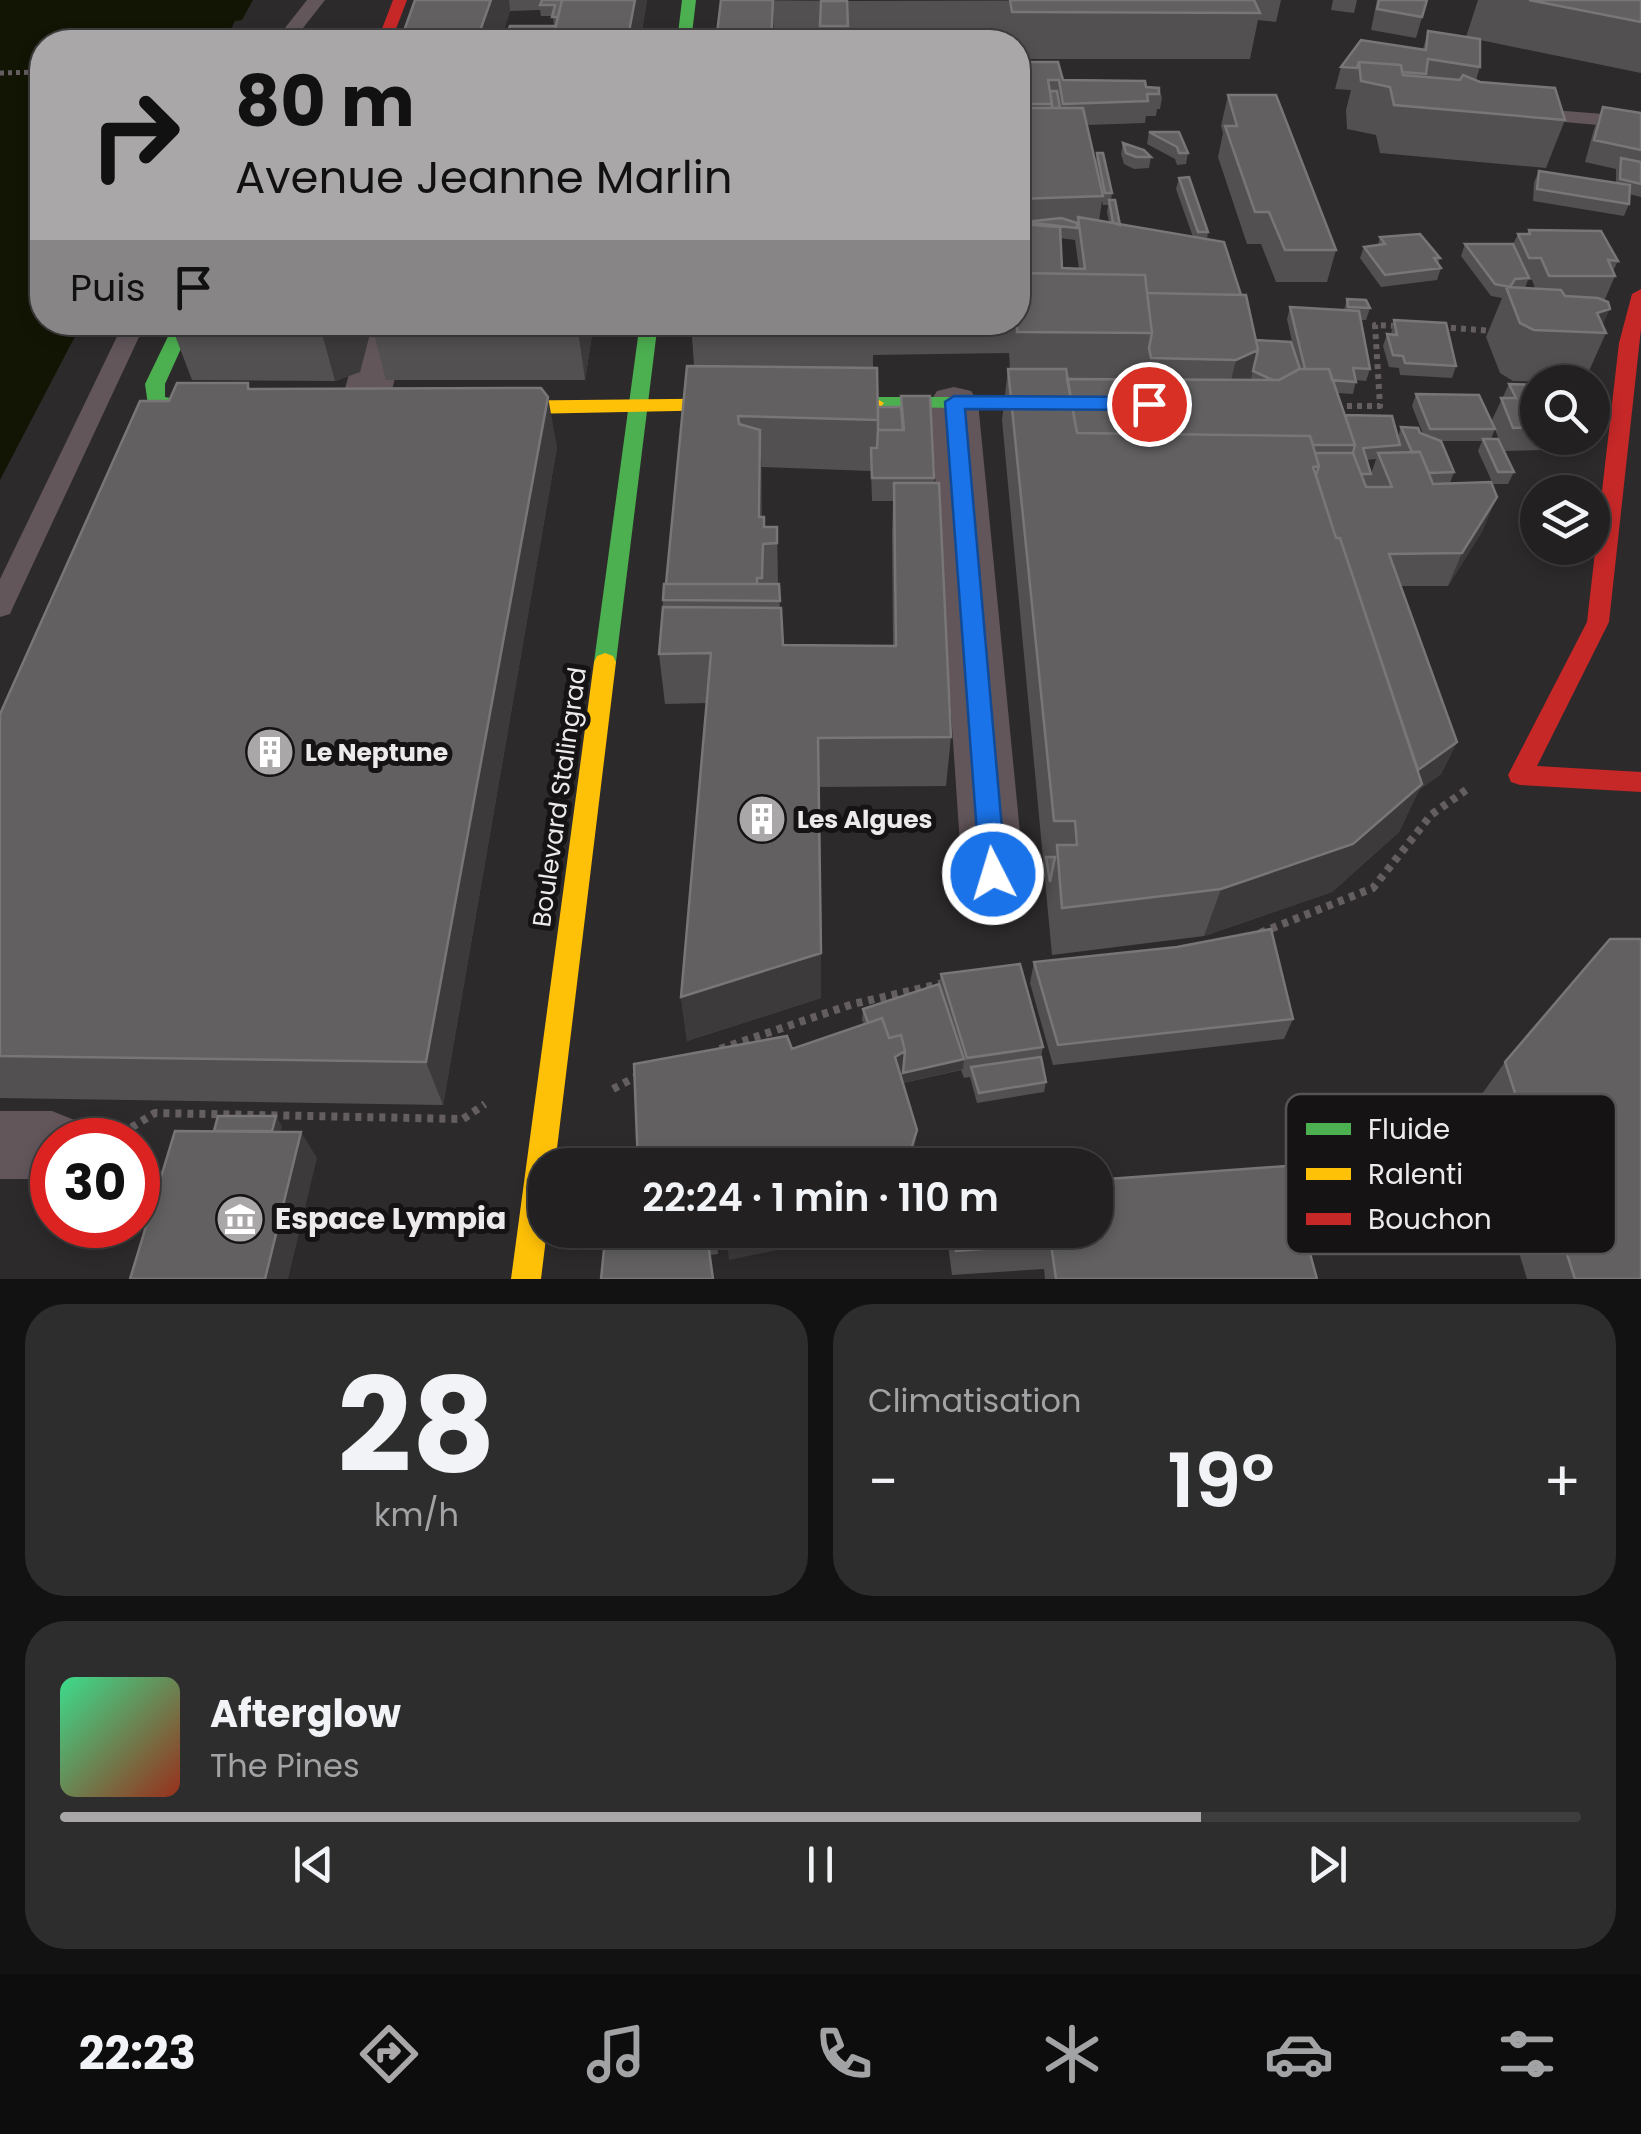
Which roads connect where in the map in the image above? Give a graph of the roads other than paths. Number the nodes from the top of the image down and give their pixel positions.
1 (316, 0) edge
2 (400, 0) edge
3 (689, 0) edge
4 (292, 30) edge
5 (389, 30) edge
6 (685, 30) edge
7 (1509, 112) edge
8 (1641, 122) edge
9 (1641, 294) edge
10 (128, 335) edge
11 (178, 335) edge
12 (383, 335) edge
13 (648, 335) edge
14 (155, 402) junction
15 (954, 402) junction
16 (1110, 403) edge
17 (364, 406) edge
18 (457, 407) edge
19 (246, 408) edge
20 (638, 409) junction
21 (96, 516) edge
22 (0, 607) edge
23 (1641, 782) edge
24 (993, 874) dead end
25 (0, 1145) edge
26 (30, 1145) edge
27 (526, 1279) edge

1 - 4 lane
2 - 5 street
3 - 6 street
7 - 8 lane
9 - 23 street
10 - 22 lane
11 - 14 street
12 - 17 street
13 - 20 street, Boulevard Stalingrad
14 - 19 street
14 - 21 street
15 - 16 street
15 - 20 street
15 - 24 street
18 - 20 street
20 - 27 street, Boulevard Stalingrad
25 - 26 street

